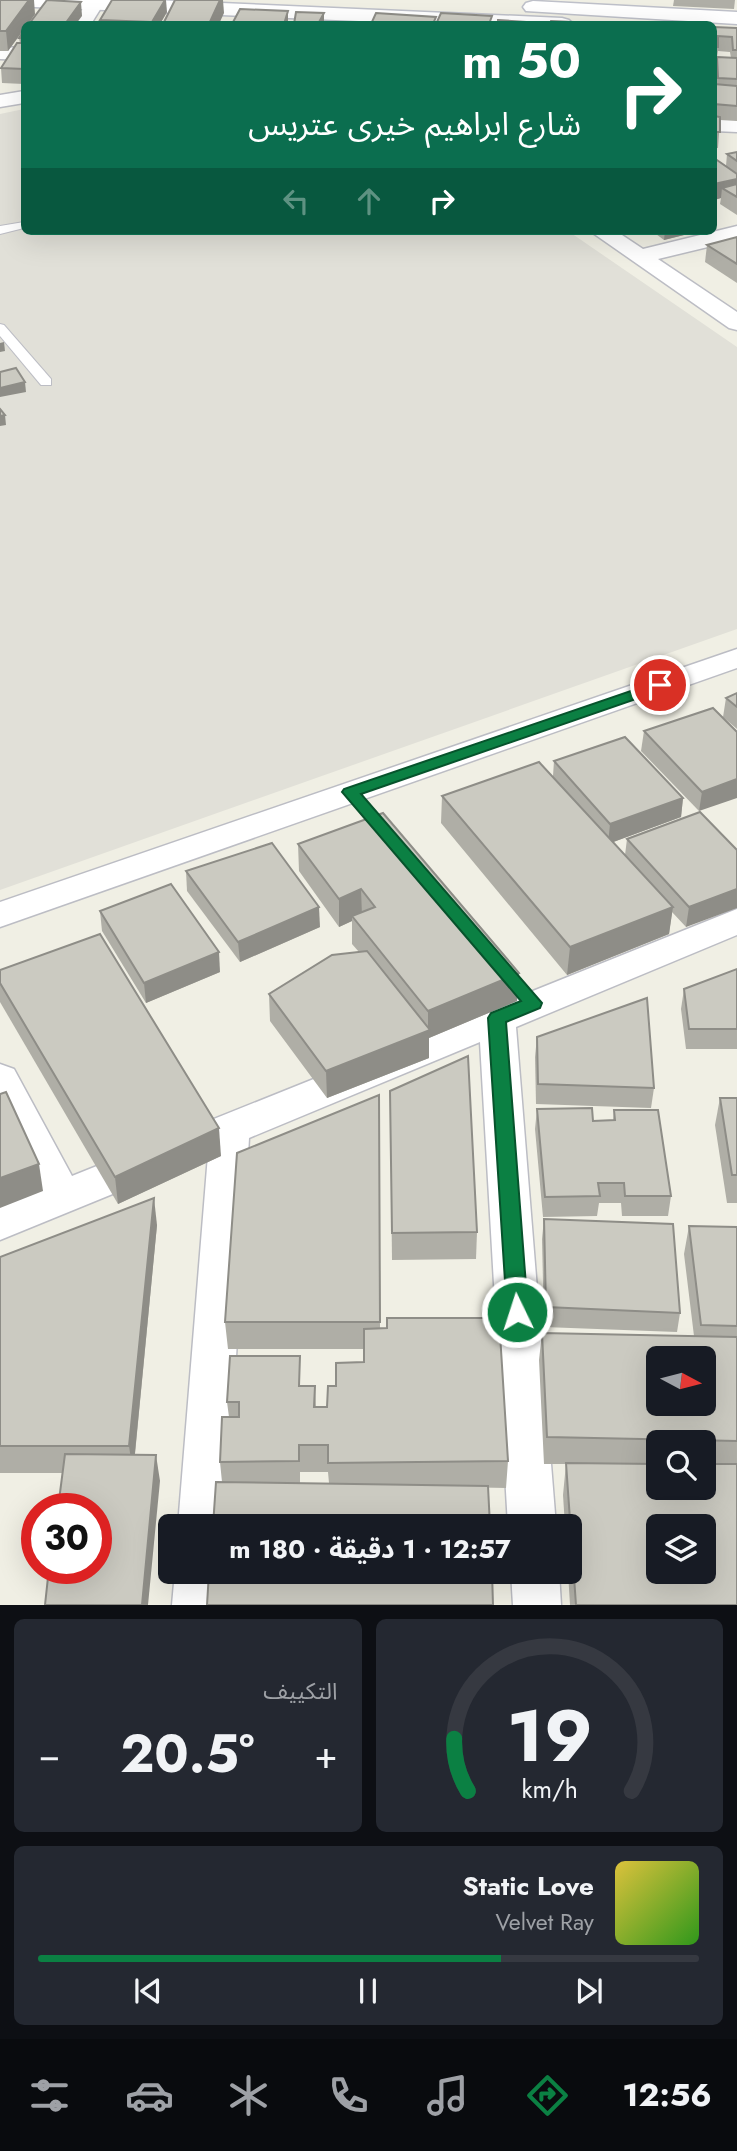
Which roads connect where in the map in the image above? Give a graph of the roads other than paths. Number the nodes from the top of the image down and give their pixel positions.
1 (11, 0) edge
2 (317, 0) edge
3 (95, 4) junction
4 (737, 18) edge
5 (334, 19) edge
6 (684, 20) edge
7 (84, 21) edge
8 (425, 21) edge
9 (717, 32) edge
10 (737, 34) edge
11 (0, 53) edge
12 (21, 54) edge
13 (21, 98) edge
14 (0, 101) edge
15 (717, 125) edge
16 (737, 126) edge
17 (21, 226) edge
18 (0, 230) edge
19 (737, 233) edge
20 (607, 235) edge
21 (640, 257) junction
22 (737, 323) edge
23 (0, 328) edge
24 (46, 382) dead end
25 (737, 659) edge
26 (350, 792) junction
27 (377, 824) edge
28 (0, 915) edge
29 (737, 921) edge
30 (515, 1001) junction
31 (0, 1079) edge
32 (230, 1128) junction
33 (62, 1197) junction
34 (0, 1223) edge
35 (203, 1514) edge
36 (532, 1514) edge
37 (198, 1584) edge
38 (536, 1584) edge
39 (196, 1605) edge
40 (537, 1605) edge

1 - 3 main road
2 - 6 main road
3 - 5 main road
3 - 7 street
4 - 6 main road
5 - 8 main road
9 - 10 main road
11 - 12 street
13 - 14 street
15 - 16 street
17 - 18 lane
19 - 21 street
20 - 21 street
21 - 22 street
23 - 24 lane
25 - 26 street
26 - 27 street
26 - 28 street
29 - 30 street
30 - 32 street
30 - 36 street
31 - 33 street
32 - 33 street
32 - 35 street
33 - 34 street
37 - 39 street
38 - 40 street

